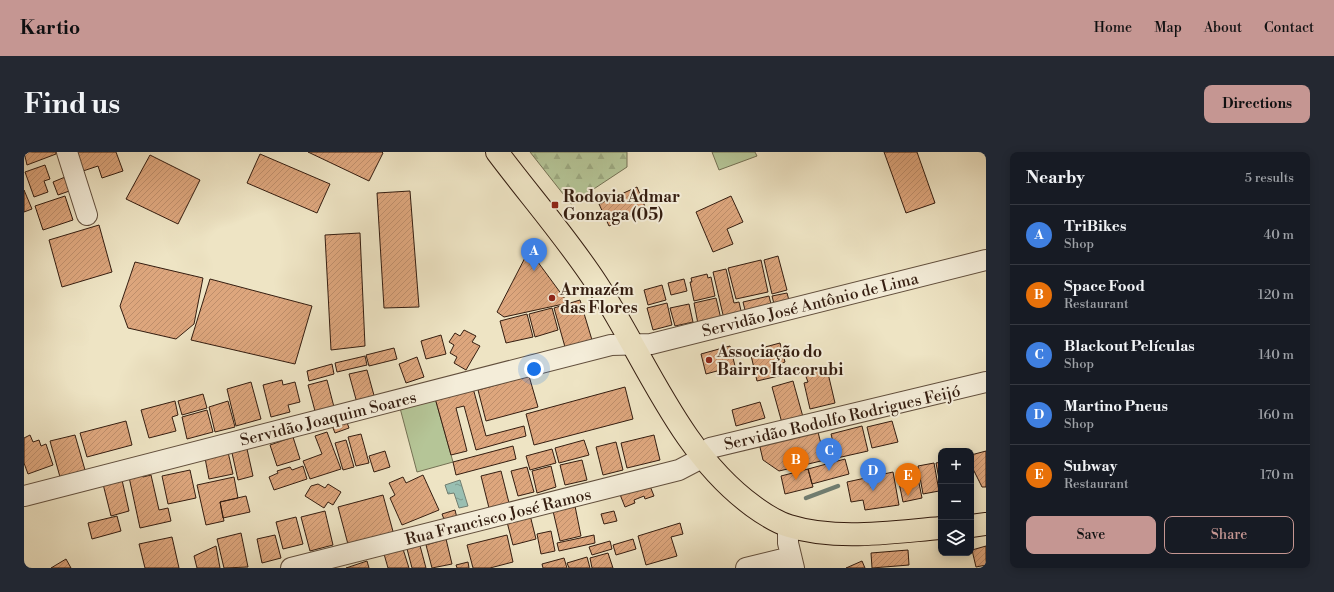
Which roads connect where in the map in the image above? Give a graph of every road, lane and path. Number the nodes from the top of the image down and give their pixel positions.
1 (67, 152) edge
2 (497, 152) edge
3 (87, 215) dead end
4 (986, 260) edge
5 (633, 344) junction
6 (986, 382) edge
7 (702, 458) junction
8 (24, 496) edge
9 (986, 524) edge
10 (788, 526) junction
11 (974, 526) edge
12 (938, 528) edge
13 (792, 563) edge
14 (291, 568) edge
15 (746, 568) edge

1 - 3 street
2 - 5 main road
4 - 5 street, Servidão José Antônio de Lima
5 - 7 main road
5 - 8 street, Servidão Joaquim Soares
6 - 7 street, Servidão Rodolfo Rodrigues Feijó
7 - 10 main road
7 - 14 street, Rua Francisco José Ramos
9 - 11 main road
10 - 12 main road
10 - 13 street
13 - 15 street

